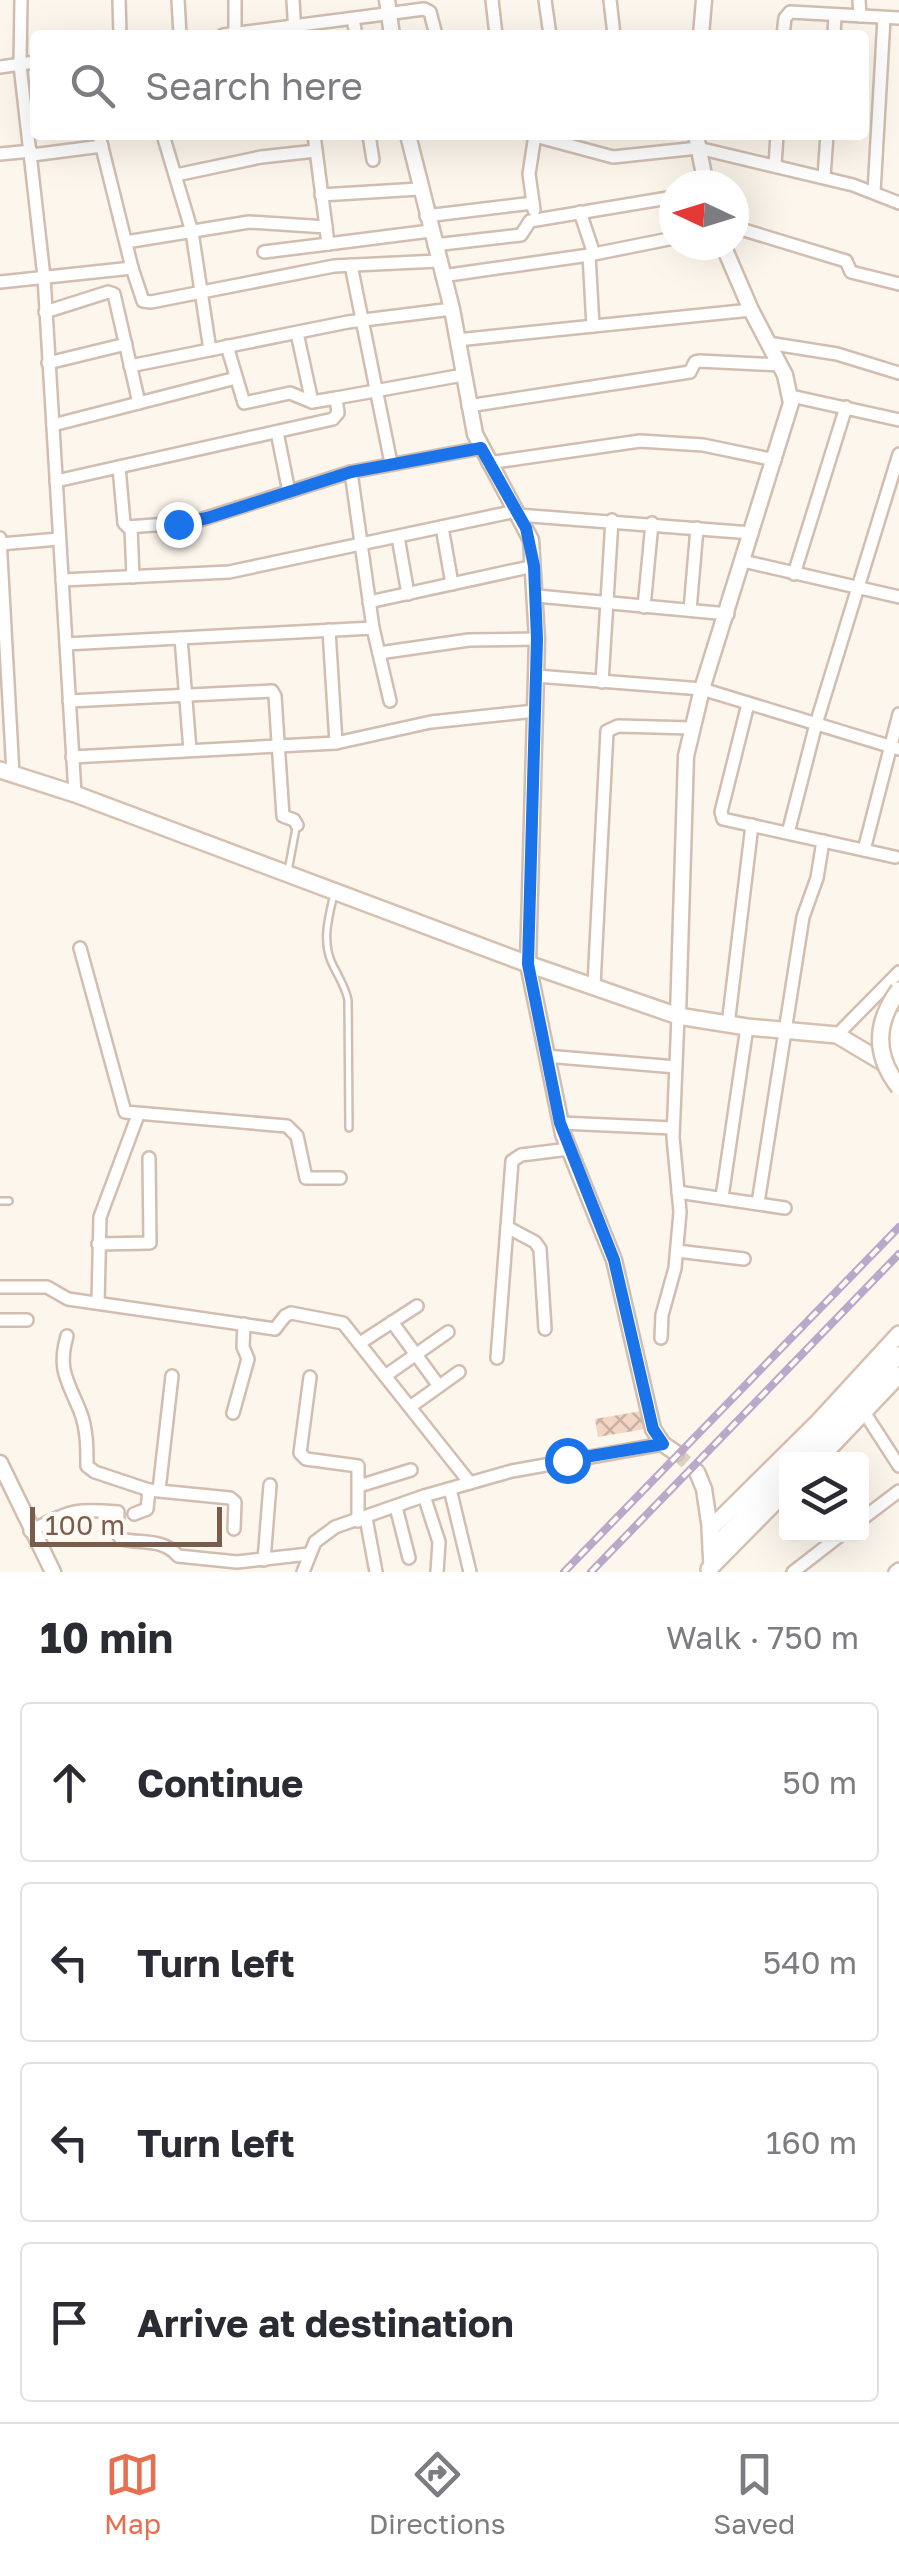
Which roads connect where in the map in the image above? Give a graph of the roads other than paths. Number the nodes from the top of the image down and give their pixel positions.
1 (21, 0) edge
2 (119, 0) edge
3 (178, 0) edge
4 (235, 0) edge
5 (293, 0) edge
6 (492, 0) edge
7 (545, 0) edge
8 (610, 0) edge
9 (704, 0) edge
10 (860, 0) edge
11 (807, 6) edge
12 (388, 7) edge
13 (835, 14) junction
14 (860, 16) junction
15 (884, 18) junction
16 (899, 18) edge
17 (354, 19) junction
18 (120, 30) edge
19 (180, 30) edge
20 (235, 30) edge
21 (294, 30) edge
22 (299, 30) edge
23 (355, 30) edge
24 (435, 30) edge
25 (495, 30) edge
26 (549, 30) edge
27 (613, 30) edge
28 (701, 30) edge
29 (785, 30) edge
30 (834, 30) edge
31 (30, 63) edge
32 (20, 65) junction
33 (0, 67) edge
34 (30, 139) edge
35 (30, 140) edge
36 (100, 140) edge
37 (165, 140) edge
38 (315, 140) edge
39 (370, 140) edge
40 (409, 140) edge
41 (534, 140) edge
42 (550, 140) edge
43 (777, 140) edge
44 (827, 140) edge
45 (697, 142) edge
46 (316, 151) junction
47 (0, 154) edge
48 (32, 154) junction
49 (372, 160) dead end
50 (775, 165) junction
51 (703, 170) edge
52 (176, 176) junction
53 (824, 177) junction
54 (420, 189) junction
55 (874, 192) junction
56 (321, 195) junction
57 (659, 199) edge
58 (533, 203) junction
59 (899, 203) edge
60 (580, 212) junction
61 (426, 216) junction
62 (536, 220) junction
63 (326, 226) junction
64 (749, 231) edge
65 (192, 232) junction
66 (432, 238) junction
67 (659, 241) edge
68 (126, 242) junction
69 (328, 244) junction
70 (264, 252) dead end
71 (592, 254) junction
72 (729, 260) edge
73 (351, 265) junction
74 (132, 268) junction
75 (440, 269) junction
76 (44, 277) junction
77 (0, 282) edge
78 (899, 284) edge
79 (201, 292) junction
80 (452, 309) junction
81 (751, 310) junction
82 (45, 312) junction
83 (360, 321) junction
84 (593, 326) junction
85 (297, 333) junction
86 (457, 340) junction
87 (126, 344) junction
88 (768, 344) junction
89 (227, 346) junction
90 (210, 350) junction
91 (48, 363) junction
92 (780, 365) junction
93 (130, 366) junction
94 (899, 372) edge
95 (462, 375) junction
96 (236, 378) junction
97 (375, 391) junction
98 (791, 396) junction
99 (336, 398) junction
100 (312, 402) junction
101 (139, 403) junction
102 (468, 406) junction
103 (846, 408) junction
104 (899, 420) edge
105 (52, 425) junction
106 (277, 432) junction
107 (481, 448) junction
108 (899, 454) edge
109 (775, 460) junction
110 (391, 464) junction
111 (488, 464) junction
112 (119, 467) junction
113 (351, 472) junction
114 (56, 481) junction
115 (289, 492) junction
116 (517, 513) junction
117 (612, 520) junction
118 (652, 523) junction
119 (131, 527) junction
120 (442, 527) junction
121 (697, 528) junction
122 (752, 533) junction
123 (398, 536) junction
124 (59, 539) junction
125 (0, 542) edge
126 (361, 544) junction
127 (743, 561) junction
128 (534, 566) junction
129 (794, 574) junction
130 (133, 577) junction
131 (62, 580) junction
132 (452, 584) junction
133 (856, 589) junction
134 (408, 594) junction
135 (537, 596) junction
136 (899, 597) edge
137 (369, 602) junction
138 (608, 604) junction
139 (644, 607) junction
140 (690, 610) junction
141 (728, 614) junction
142 (373, 628) junction
143 (329, 630) junction
144 (181, 638) junction
145 (537, 639) junction
146 (66, 644) junction
147 (379, 653) junction
148 (536, 676) junction
149 (602, 682) junction
150 (702, 689) junction
151 (186, 694) junction
152 (69, 700) junction
153 (390, 702) dead end
154 (748, 704) junction
155 (536, 710) junction
156 (899, 714) edge
157 (816, 724) junction
158 (692, 728) junction
159 (336, 743) junction
160 (279, 746) junction
161 (894, 748) edge
162 (190, 750) junction
163 (72, 757) junction
164 (6, 772) edge
165 (75, 794) junction
166 (296, 826) joint
167 (752, 826) junction
168 (788, 833) junction
169 (824, 841) junction
170 (864, 850) junction
171 (895, 857) dead end
172 (288, 874) junction
173 (334, 891) junction
174 (80, 948) dead end
175 (528, 964) junction
176 (899, 972) edge
177 (594, 985) junction
178 (899, 990) edge
179 (678, 1016) junction
180 (899, 1019) edge
181 (728, 1025) junction
182 (746, 1027) junction
183 (784, 1031) junction
184 (837, 1035) junction
185 (546, 1056) junction
186 (899, 1060) edge
187 (676, 1066) junction
188 (899, 1072) edge
189 (899, 1087) edge
190 (138, 1115) junction
191 (560, 1123) junction
192 (349, 1128) dead end
193 (673, 1128) junction
194 (569, 1149) junction
195 (149, 1158) dead end
196 (340, 1178) dead end
197 (678, 1192) junction
198 (722, 1197) junction
199 (9, 1201) dead end
200 (0, 1202) edge
201 (758, 1203) junction
202 (785, 1208) dead end
203 (507, 1227) junction
204 (98, 1244) junction
205 (676, 1251) junction
206 (744, 1259) dead end
207 (0, 1286) edge
208 (98, 1303) junction
209 (417, 1306) dead end
210 (0, 1320) edge
211 (26, 1320) dead end
212 (392, 1322) junction
213 (244, 1324) junction
214 (545, 1329) dead end
215 (448, 1332) dead end
216 (899, 1334) edge
217 (67, 1336) dead end
218 (660, 1338) dead end
219 (360, 1344) junction
220 (416, 1354) junction
221 (899, 1355) edge
222 (497, 1358) dead end
223 (459, 1372) dead end
224 (899, 1375) edge
225 (172, 1376) dead end
226 (386, 1376) junction
227 (310, 1377) dead end
228 (439, 1386) junction
229 (410, 1407) junction
230 (864, 1412) junction
231 (232, 1413) dead end
232 (823, 1426) junction
233 (670, 1448) joint
234 (805, 1452) edge
235 (826, 1452) edge
236 (0, 1463) edge
237 (899, 1466) edge
238 (411, 1470) dead end
239 (697, 1472) tunnel mouth
240 (779, 1481) edge
241 (470, 1483) junction
242 (270, 1485) dead end
243 (358, 1486) junction
244 (450, 1489) junction
245 (154, 1490) junction
246 (899, 1491) edge
247 (424, 1496) junction
248 (779, 1498) edge
249 (396, 1507) junction
250 (126, 1513) junction
251 (869, 1514) edge
252 (362, 1520) junction
253 (234, 1529) dead end
254 (710, 1529) junction
255 (30, 1531) junction
256 (831, 1542) edge
257 (309, 1554) junction
258 (178, 1556) junction
259 (409, 1558) dead end
260 (264, 1560) junction
261 (710, 1563) edge
262 (208, 1566) edge
263 (237, 1567) edge
264 (52, 1572) edge
265 (177, 1572) edge
266 (303, 1572) edge
267 (376, 1572) edge
268 (437, 1572) edge
269 (470, 1572) edge
270 (792, 1572) edge

1 - 32 street
2 - 18 street
3 - 19 street
4 - 20 street
5 - 21 street
6 - 25 street
7 - 26 street
8 - 27 street
9 - 28 street
10 - 14 street
11 - 13 street
11 - 29 street
12 - 17 street
12 - 24 street
13 - 14 street
13 - 30 street
14 - 15 street
15 - 16 street
15 - 55 street
17 - 22 street
17 - 23 street
31 - 32 street
32 - 33 street
32 - 34 street
35 - 48 street
36 - 48 street
36 - 68 street
37 - 52 street
38 - 46 street
39 - 49 street
40 - 54 street
41 - 58 street
42 - 45 street
43 - 50 street
44 - 53 street
45 - 50 street
45 - 51 street
46 - 52 street
46 - 56 street
47 - 48 street
48 - 76 street
50 - 53 street
52 - 65 street
53 - 55 street
54 - 56 street
54 - 61 street
55 - 59 street
56 - 63 street
57 - 60 street
58 - 61 street
58 - 62 street
60 - 62 street
60 - 71 street
61 - 66 street
62 - 66 street
63 - 65 street
63 - 69 street
64 - 78 street
65 - 68 street
65 - 79 street
66 - 69 street
66 - 75 street
67 - 71 street
68 - 74 street
69 - 70 street
71 - 75 street
71 - 84 street
72 - 81 street
73 - 75 street
73 - 79 street
73 - 83 street
74 - 76 street
74 - 79 street
75 - 80 street
76 - 77 street
76 - 82 street
79 - 90 street
80 - 83 street
80 - 86 street
81 - 84 street
81 - 88 street
82 - 87 street
82 - 91 street
83 - 85 street
83 - 97 street
84 - 86 street
85 - 89 street
85 - 100 street
86 - 95 street
87 - 91 street
87 - 93 street
88 - 92 street
88 - 94 street
89 - 90 street
89 - 96 street
90 - 93 street
91 - 105 street
92 - 98 street
92 - 102 street
93 - 101 street
95 - 97 street
95 - 102 street
96 - 100 street
96 - 101 street
97 - 99 street
97 - 110 street
98 - 103 street
98 - 109 street
99 - 100 street
99 - 106 street
101 - 105 street
102 - 107 street
103 - 104 street
103 - 129 street
105 - 114 street
106 - 112 street
106 - 115 street
107 - 110 street
107 - 111 street
108 - 133 street
109 - 111 street
109 - 122 street
110 - 113 street
111 - 116 street
112 - 114 street
112 - 119 street
113 - 115 street
113 - 126 street
114 - 124 street
115 - 119 street
116 - 117 street
116 - 120 street
116 - 128 street
117 - 118 street
117 - 138 street
118 - 121 street
118 - 139 street
119 - 130 street
120 - 123 street
120 - 132 street
121 - 122 street
121 - 140 street
122 - 127 street
123 - 126 street
123 - 134 street
124 - 125 street
124 - 131 street
125 - 164 street
126 - 130 street
126 - 137 street
127 - 129 street
127 - 141 street
128 - 132 street
128 - 135 street
129 - 133 street
130 - 131 street
131 - 146 street
132 - 134 street
133 - 136 street
133 - 157 street
134 - 137 street
135 - 138 street
135 - 145 street
137 - 142 street
138 - 139 street
138 - 149 street
139 - 140 street
140 - 141 street
141 - 150 street
142 - 143 street
142 - 147 street
143 - 144 street
143 - 159 street
144 - 146 street
144 - 151 street
145 - 147 street
145 - 148 street
146 - 152 street
147 - 153 street
148 - 149 street
148 - 155 street
149 - 150 street
150 - 154 street
150 - 158 street
151 - 152 street
151 - 160 street
151 - 162 street
152 - 163 street
154 - 157 street
154 - 167 street
155 - 159 street
155 - 175 street
156 - 161 street
157 - 161 street
157 - 168 street
158 - 177 street
158 - 179 street
159 - 160 street
160 - 162 street
160 - 166 street
161 - 170 street
162 - 163 street
163 - 165 street
164 - 165 main road
165 - 172 main road
166 - 172 lane
167 - 168 street
167 - 181 street
168 - 169 street
169 - 170 street
169 - 183 street
170 - 171 street
172 - 173 main road
173 - 175 main road
173 - 192 lane
174 - 190 street
175 - 177 main road
175 - 185 street
176 - 184 street
177 - 179 main road
178 - 189 main road, bridge
179 - 181 main road
179 - 187 street
180 - 186 main road
181 - 182 main road
182 - 183 main road
182 - 198 street
183 - 184 main road
183 - 201 street
184 - 188 main road
185 - 187 street
185 - 191 street
187 - 193 street
190 - 196 street
190 - 204 street
191 - 193 street
191 - 194 street
193 - 197 street
194 - 203 street
194 - 233 street
195 - 204 street
197 - 198 street
197 - 205 street
198 - 201 street
199 - 200 lane
201 - 202 street
203 - 214 street
203 - 222 street
204 - 208 street
205 - 206 street
205 - 218 street
207 - 208 street
208 - 213 street
209 - 212 street
210 - 211 street
212 - 219 street
212 - 220 street
213 - 219 street
213 - 231 street
215 - 220 street
216 - 232 main road
217 - 245 street
219 - 226 street
220 - 226 street
220 - 228 street
221 - 232 main road
223 - 228 street
224 - 230 main road
225 - 245 street
226 - 229 street
227 - 243 street
228 - 229 street
229 - 241 street
230 - 235 main road
230 - 237 street
232 - 234 main road
232 - 254 main road
233 - 241 street
236 - 255 street
238 - 243 street
239 - 254 street
240 - 261 main road
241 - 244 street
242 - 260 street
243 - 252 street
244 - 247 street
244 - 269 street
245 - 250 street
245 - 253 street
246 - 251 street
247 - 249 street
247 - 268 street
248 - 261 main road
249 - 252 street
249 - 259 street
250 - 255 street
250 - 258 street
252 - 257 street
252 - 267 street
254 - 261 main road
255 - 264 street
256 - 270 street
257 - 260 street
257 - 266 street
258 - 262 street
258 - 265 street
260 - 263 street
262 - 263 street

